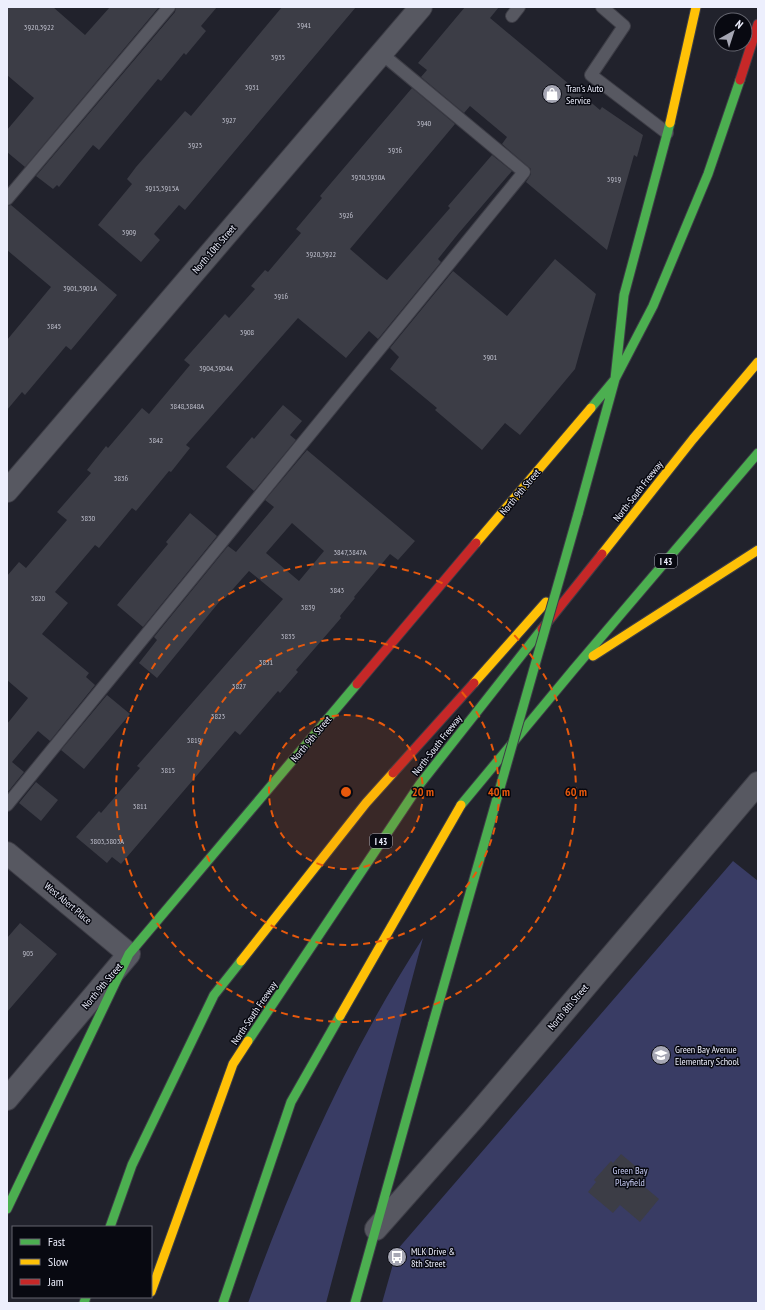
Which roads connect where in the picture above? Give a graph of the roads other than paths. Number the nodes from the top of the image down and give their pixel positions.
1 (169, 7) edge
2 (421, 7) edge
3 (602, 7) edge
4 (696, 7) edge
5 (758, 24) edge
6 (382, 54) junction
7 (667, 133) junction
8 (7, 199) edge
9 (758, 362) edge
10 (615, 379) junction
11 (693, 438) junction
12 (758, 453) edge
13 (7, 491) edge
14 (593, 550) dead end
15 (758, 550) edge
16 (572, 574) dead end
17 (574, 669) junction
18 (758, 783) edge
19 (7, 805) edge
20 (7, 853) edge
21 (129, 954) junction
22 (7, 1099) edge
23 (7, 1209) edge
24 (110, 1226) edge
25 (376, 1229) junction
26 (152, 1289) edge
27 (223, 1303) edge
28 (355, 1303) edge

1 - 8 lane
2 - 6 street, North 10th Street
3 - 7 lane
4 - 7 main road
5 - 10 main road
6 - 13 street, North 10th Street
6 - 19 lane
7 - 10 main road
9 - 11 main road, North-South Freeway / I 43
10 - 21 main road, North 9th Street
10 - 25 main road, bridge
11 - 14 main road
11 - 26 main road, North-South Freeway / I 43
12 - 17 main road, I 43
15 - 17 main road
16 - 24 main road
17 - 27 main road, I 43
18 - 25 street, North 8th Street
20 - 21 street, West Abert Place
21 - 22 street, North 9th Street
21 - 23 main road
25 - 28 main road

